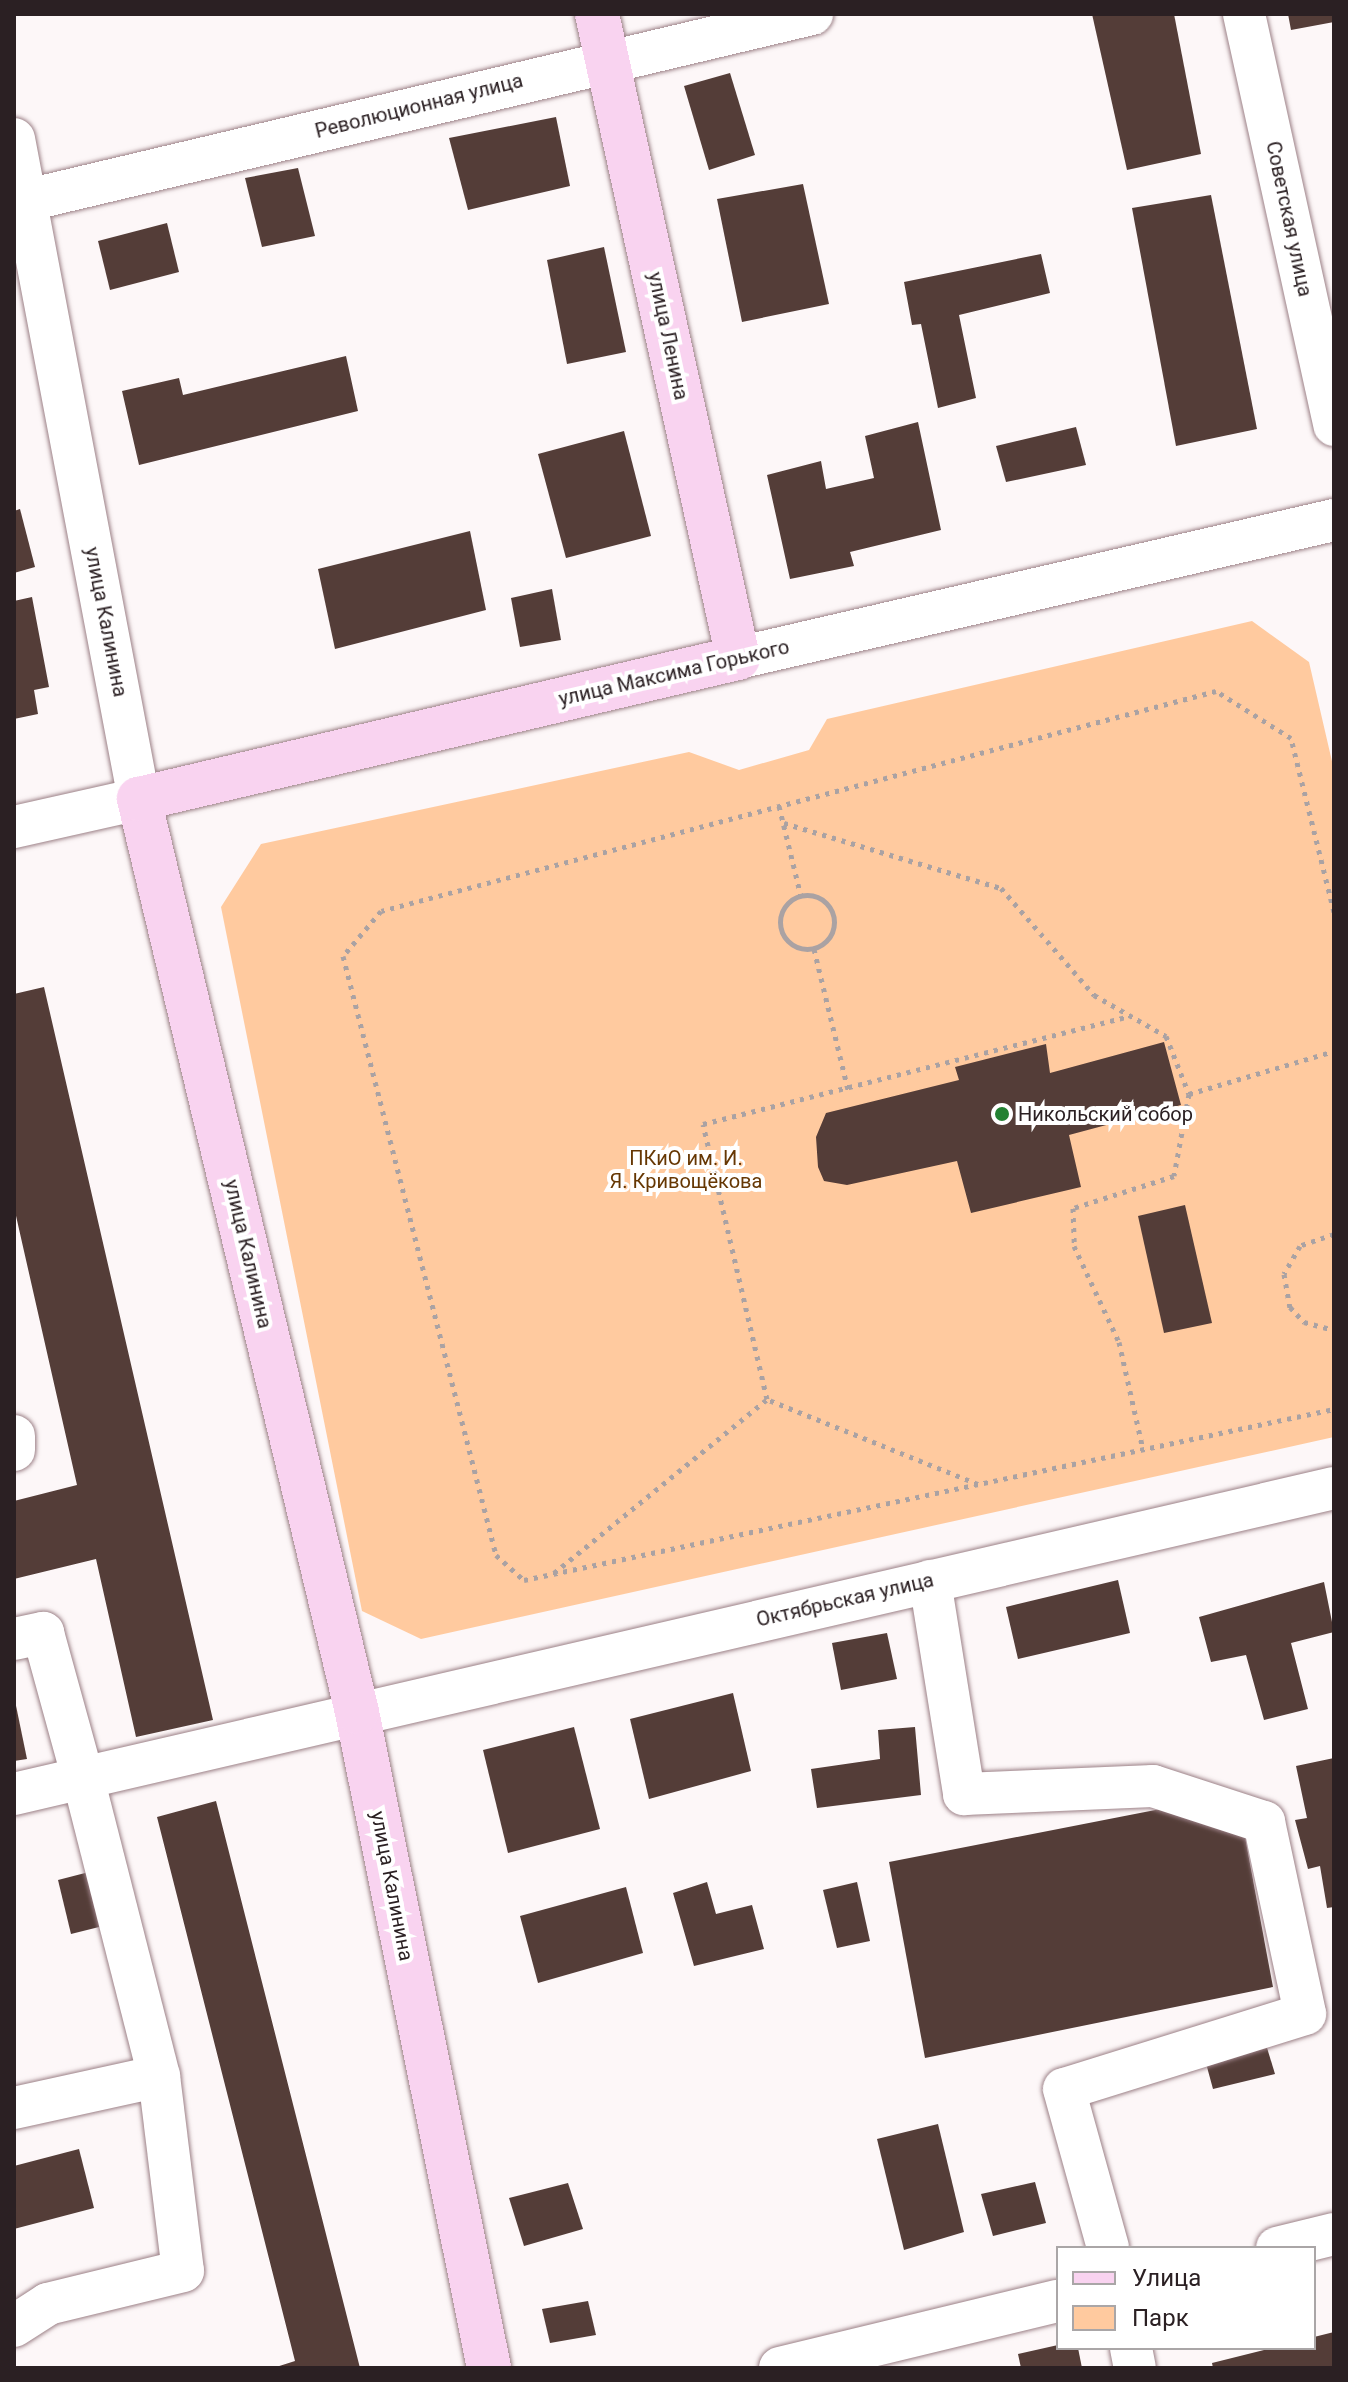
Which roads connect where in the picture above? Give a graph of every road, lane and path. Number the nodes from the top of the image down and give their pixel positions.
1 (597, 14) edge
2 (812, 14) edge
3 (1244, 14) edge
4 (608, 60) junction
5 (14, 139) edge
6 (28, 200) junction
7 (1334, 425) edge
8 (1334, 520) edge
9 (738, 658) junction
10 (139, 799) junction
11 (779, 806) junction
12 (784, 823) junction
13 (14, 827) edge
14 (801, 896) junction
15 (1334, 912) edge
16 (814, 949) junction
17 (1130, 1015) junction
18 (1334, 1051) edge
19 (848, 1090) junction
20 (1189, 1094) junction
21 (1334, 1234) edge
22 (1334, 1330) edge
23 (767, 1399) junction
24 (1334, 1409) edge
25 (14, 1436) edge
26 (1143, 1449) junction
27 (14, 1450) edge
28 (978, 1484) junction
29 (1334, 1488) edge
30 (553, 1575) junction
31 (930, 1581) junction
32 (14, 1639) edge
33 (357, 1712) junction
34 (83, 1778) junction
35 (14, 1794) edge
36 (159, 2076) junction
37 (14, 2108) edge
38 (1334, 2234) edge
39 (1107, 2246) edge
40 (1285, 2246) edge
41 (1056, 2301) edge
42 (14, 2326) edge
43 (489, 2368) edge
44 (780, 2368) edge

1 - 4 main road, улица Ленина
2 - 4 street, Революционная улица
3 - 7 street, Советская улица
4 - 6 street, Революционная улица
4 - 9 main road, улица Ленина
5 - 6 street, улица Калинина
6 - 10 street, улица Калинина
8 - 9 street, улица Максима Горького
9 - 10 main road, улица Максима Горького
10 - 13 street, улица Максима Горького
10 - 33 main road, улица Калинина
11 - 12 path
11 - 15 path
11 - 30 path
12 - 14 path
12 - 17 path
14 - 16 path
14 - 16 path
16 - 19 path
17 - 19 path
17 - 20 path
18 - 20 path
19 - 23 path
20 - 26 path
21 - 22 path
23 - 28 path
23 - 30 path
24 - 26 path
25 - 27 street
26 - 28 path
28 - 30 path
29 - 31 street, Октябрьская улица
31 - 33 street, Октябрьская улица
31 - 39 street
32 - 34 street
33 - 34 street, Октябрьская улица
33 - 43 main road, улица Калинина
34 - 35 street, Октябрьская улица
34 - 36 street
36 - 37 street
36 - 42 street
38 - 40 street
41 - 44 street

